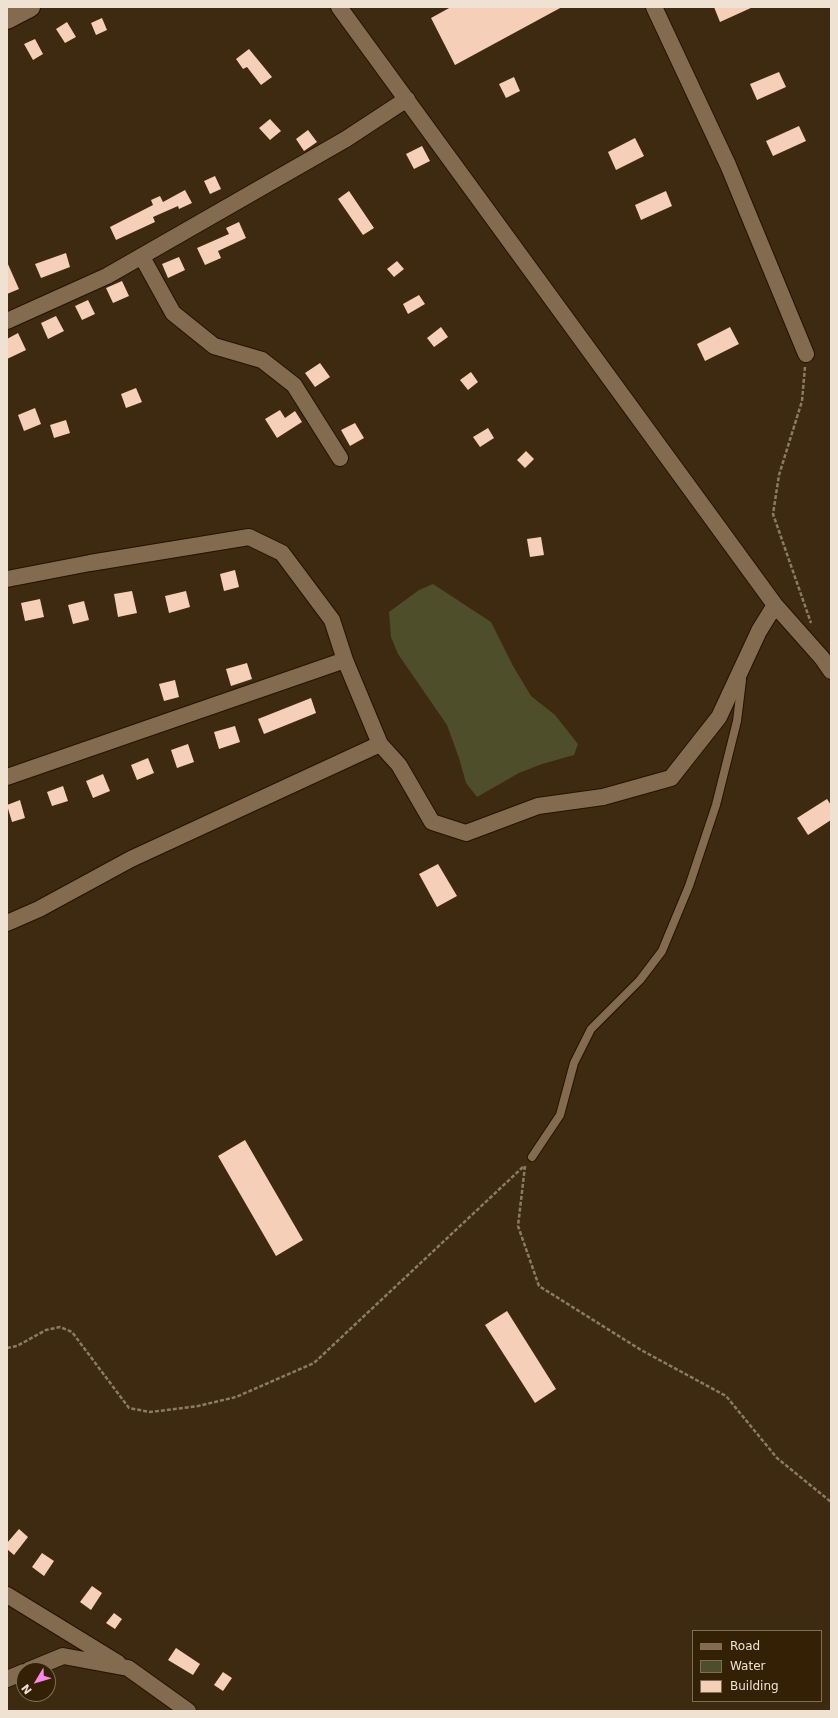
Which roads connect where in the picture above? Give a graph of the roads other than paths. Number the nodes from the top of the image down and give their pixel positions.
1 (30, 7) edge
2 (339, 7) edge
3 (654, 7) edge
4 (7, 18) edge
5 (407, 99) junction
6 (142, 257) junction
7 (7, 321) edge
8 (806, 354) road end
9 (340, 458) dead end
10 (7, 579) edge
11 (775, 605) junction
12 (345, 660) junction
13 (744, 663) junction
14 (831, 671) edge
15 (380, 744) junction
16 (7, 778) edge
17 (7, 923) edge
18 (532, 1157) road end
19 (7, 1595) edge
20 (48, 1662) edge
21 (128, 1668) junction
22 (188, 1711) edge

1 - 4 street
2 - 5 street
3 - 8 street
5 - 6 street
5 - 11 street
6 - 7 street
6 - 9 street
10 - 12 street
11 - 13 street
11 - 14 street
12 - 15 street
12 - 16 street
13 - 15 street
13 - 18 lane
15 - 17 street
19 - 21 street
20 - 21 street
21 - 22 street

